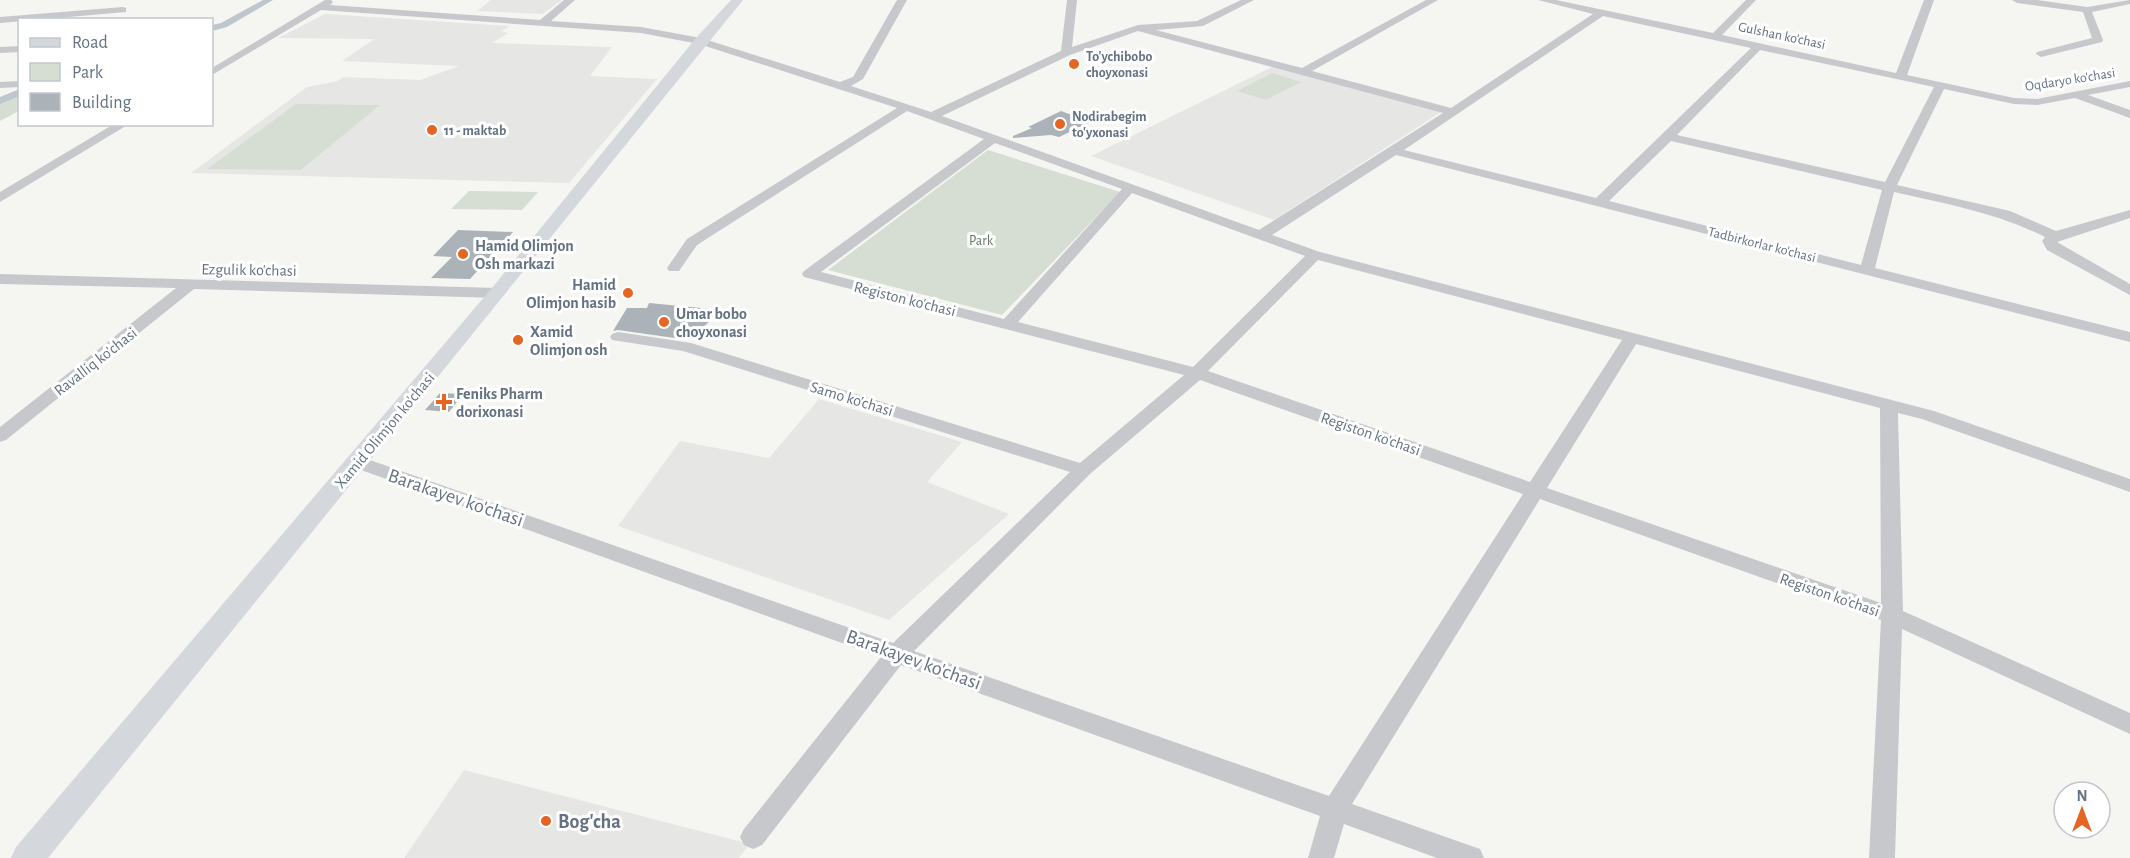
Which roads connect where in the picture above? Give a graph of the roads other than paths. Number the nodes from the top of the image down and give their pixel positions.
1 (134, 0) edge
2 (331, 0) edge
3 (570, 0) edge
4 (737, 0) edge
5 (902, 0) edge
6 (1072, 0) edge
7 (1249, 0) edge
8 (1433, 0) edge
9 (1544, 0) edge
10 (1751, 0) edge
11 (1929, 0) edge
12 (2017, 0) edge
13 (2077, 0) edge
14 (2130, 1) edge
15 (1572, 2) edge
16 (319, 7) junction
17 (2089, 9) junction
18 (123, 10) junction
19 (1602, 12) junction
20 (25, 18) edge
21 (114, 18) edge
22 (18, 19) edge
23 (0, 20) edge
24 (542, 23) junction
25 (1138, 28) junction
26 (1716, 36) junction
27 (701, 40) junction
28 (1758, 46) junction
29 (18, 49) edge
30 (0, 50) edge
31 (1066, 53) junction
32 (2041, 54) dead end
33 (213, 71) edge
34 (1303, 72) junction
35 (1901, 75) junction
36 (18, 84) edge
37 (1941, 84) junction
38 (2130, 84) edge
39 (843, 85) junction
40 (0, 86) edge
41 (2077, 95) junction
42 (2014, 101) joint
43 (906, 107) junction
44 (1453, 112) junction
45 (2130, 114) edge
46 (932, 116) junction
47 (120, 126) edge
48 (1667, 136) junction
49 (994, 138) junction
50 (1394, 151) junction
51 (1131, 187) junction
52 (1889, 188) junction
53 (0, 198) edge
54 (1599, 203) junction
55 (2130, 214) edge
56 (1263, 234) junction
57 (2055, 236) junction
58 (1315, 255) junction
59 (674, 268) dead end
60 (1867, 270) junction
61 (0, 279) edge
62 (190, 285) junction
63 (2130, 290) edge
64 (498, 293) junction
65 (1008, 324) junction
66 (618, 337) dead end
67 (2130, 337) edge
68 (1631, 338) junction
69 (1197, 373) junction
70 (1889, 405) junction
71 (0, 436) edge
72 (357, 462) junction
73 (1083, 470) junction
74 (2130, 486) edge
75 (1534, 490) junction
76 (1892, 615) junction
77 (897, 653) junction
78 (2130, 724) edge
79 (1335, 809) junction
80 (753, 837) dead end
81 (28, 858) edge
82 (1321, 858) edge
83 (1471, 858) edge
84 (1882, 858) edge

1 - 18 street
2 - 16 street
3 - 24 street
4 - 27 main road, Xamid Olimjon ko'chasi
5 - 39 street
6 - 31 street
7 - 25 street
8 - 34 street
9 - 15 street, Gulshan ko'chasi
10 - 26 street
11 - 35 street
12 - 17 street
13 - 17 street
14 - 17 street
15 - 19 street, Gulshan ko'chasi
16 - 24 street
16 - 33 street
17 - 32 street
18 - 20 street
18 - 21 street
19 - 26 street, Gulshan ko'chasi
19 - 44 street
22 - 23 street
24 - 27 street
25 - 31 street
25 - 34 street
26 - 28 street, Gulshan ko'chasi
27 - 39 street
27 - 64 main road, Xamid Olimjon ko'chasi
28 - 35 street, Gulshan ko'chasi
28 - 48 street
29 - 30 street
31 - 46 street
34 - 44 street
35 - 37 street, Gulshan ko'chasi
36 - 40 street
37 - 42 street, Gulshan ko'chasi
37 - 52 street
38 - 41 street, Oqdaryo ko'chasi
39 - 43 street
41 - 42 street, Oqdaryo ko'chasi
41 - 45 street
43 - 46 street
43 - 59 street
44 - 50 street
46 - 49 street
47 - 53 street
48 - 52 street
48 - 54 street
49 - 51 street
49 - 65 street, Registon ko'chasi
50 - 54 street, Tadbirkorlar ko'chasi
50 - 56 street
51 - 56 street
51 - 65 street
52 - 57 street
52 - 60 street
54 - 60 street, Tadbirkorlar ko'chasi
55 - 57 street
56 - 58 street
57 - 63 street
58 - 68 street
58 - 69 street
60 - 67 street, Tadbirkorlar ko'chasi
61 - 62 street, Ezgulik ko'chasi
62 - 64 street, Ezgulik ko'chasi
62 - 71 street, Ravalliq ko'chasi
64 - 72 main road, Xamid Olimjon ko'chasi
65 - 69 street, Registon ko'chasi
66 - 73 street, Samo ko'chasi
68 - 70 street
68 - 75 street
69 - 73 street
69 - 75 street, Registon ko'chasi
70 - 74 street
70 - 76 street
72 - 77 street, Barakayev ko'chasi
72 - 81 main road, Xamid Olimjon ko'chasi
73 - 77 street
75 - 76 street, Registon ko'chasi
75 - 79 street
76 - 78 street, Registon ko'chasi
76 - 84 street
77 - 79 street, Barakayev ko'chasi
77 - 80 street
79 - 82 street
79 - 83 street, Barakayev ko'chasi

